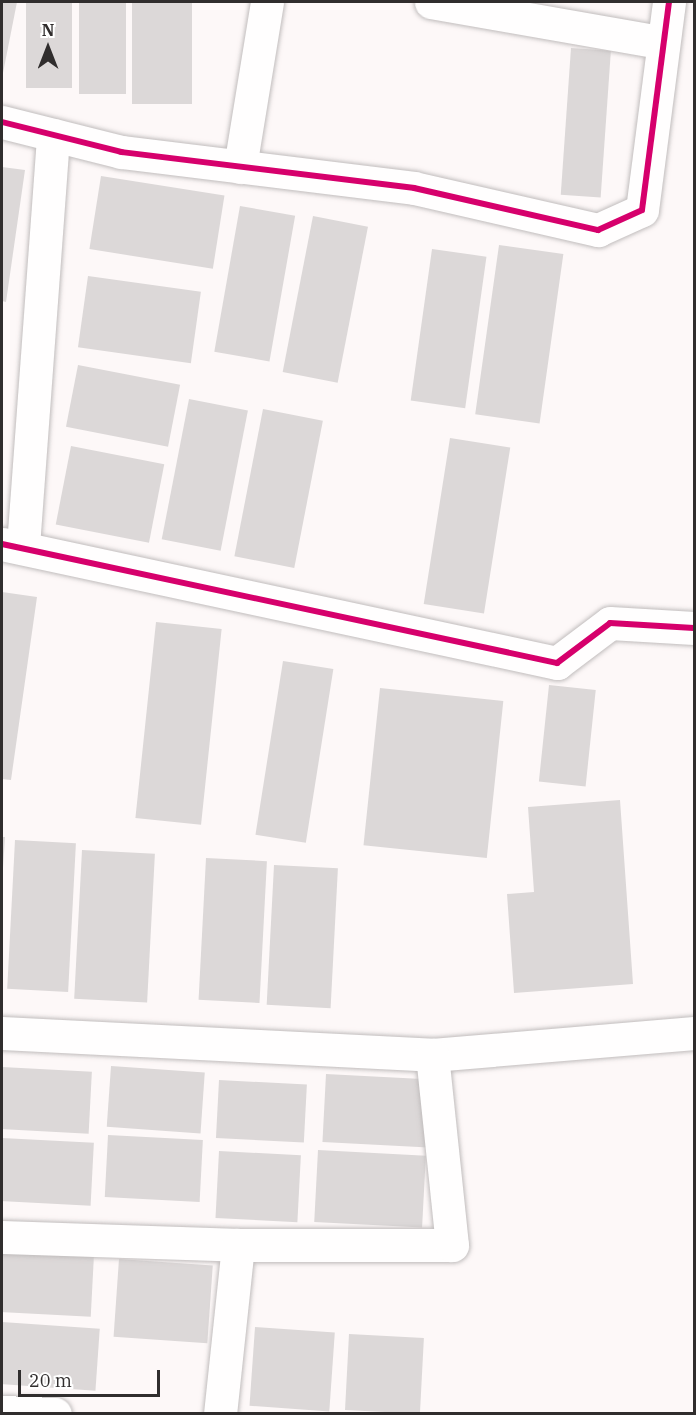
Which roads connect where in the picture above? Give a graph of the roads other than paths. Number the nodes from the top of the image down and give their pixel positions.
1 (267, 2) edge
2 (431, 2) edge
3 (669, 2) edge
4 (661, 42) junction
5 (2, 122) edge
6 (53, 135) junction
7 (240, 167) junction
8 (12, 545) edge
9 (694, 628) edge
10 (694, 1033) edge
11 (2, 1034) edge
12 (432, 1055) junction
13 (2, 1237) edge
14 (238, 1245) junction
15 (2, 1412) edge
16 (55, 1413) edge
17 (220, 1413) edge

1 - 7 street
2 - 4 street
3 - 4 street
4 - 7 street
5 - 6 street
6 - 7 street
6 - 8 street
8 - 9 street
10 - 12 street
11 - 12 street
12 - 14 street
13 - 14 street
14 - 17 street
15 - 16 street

